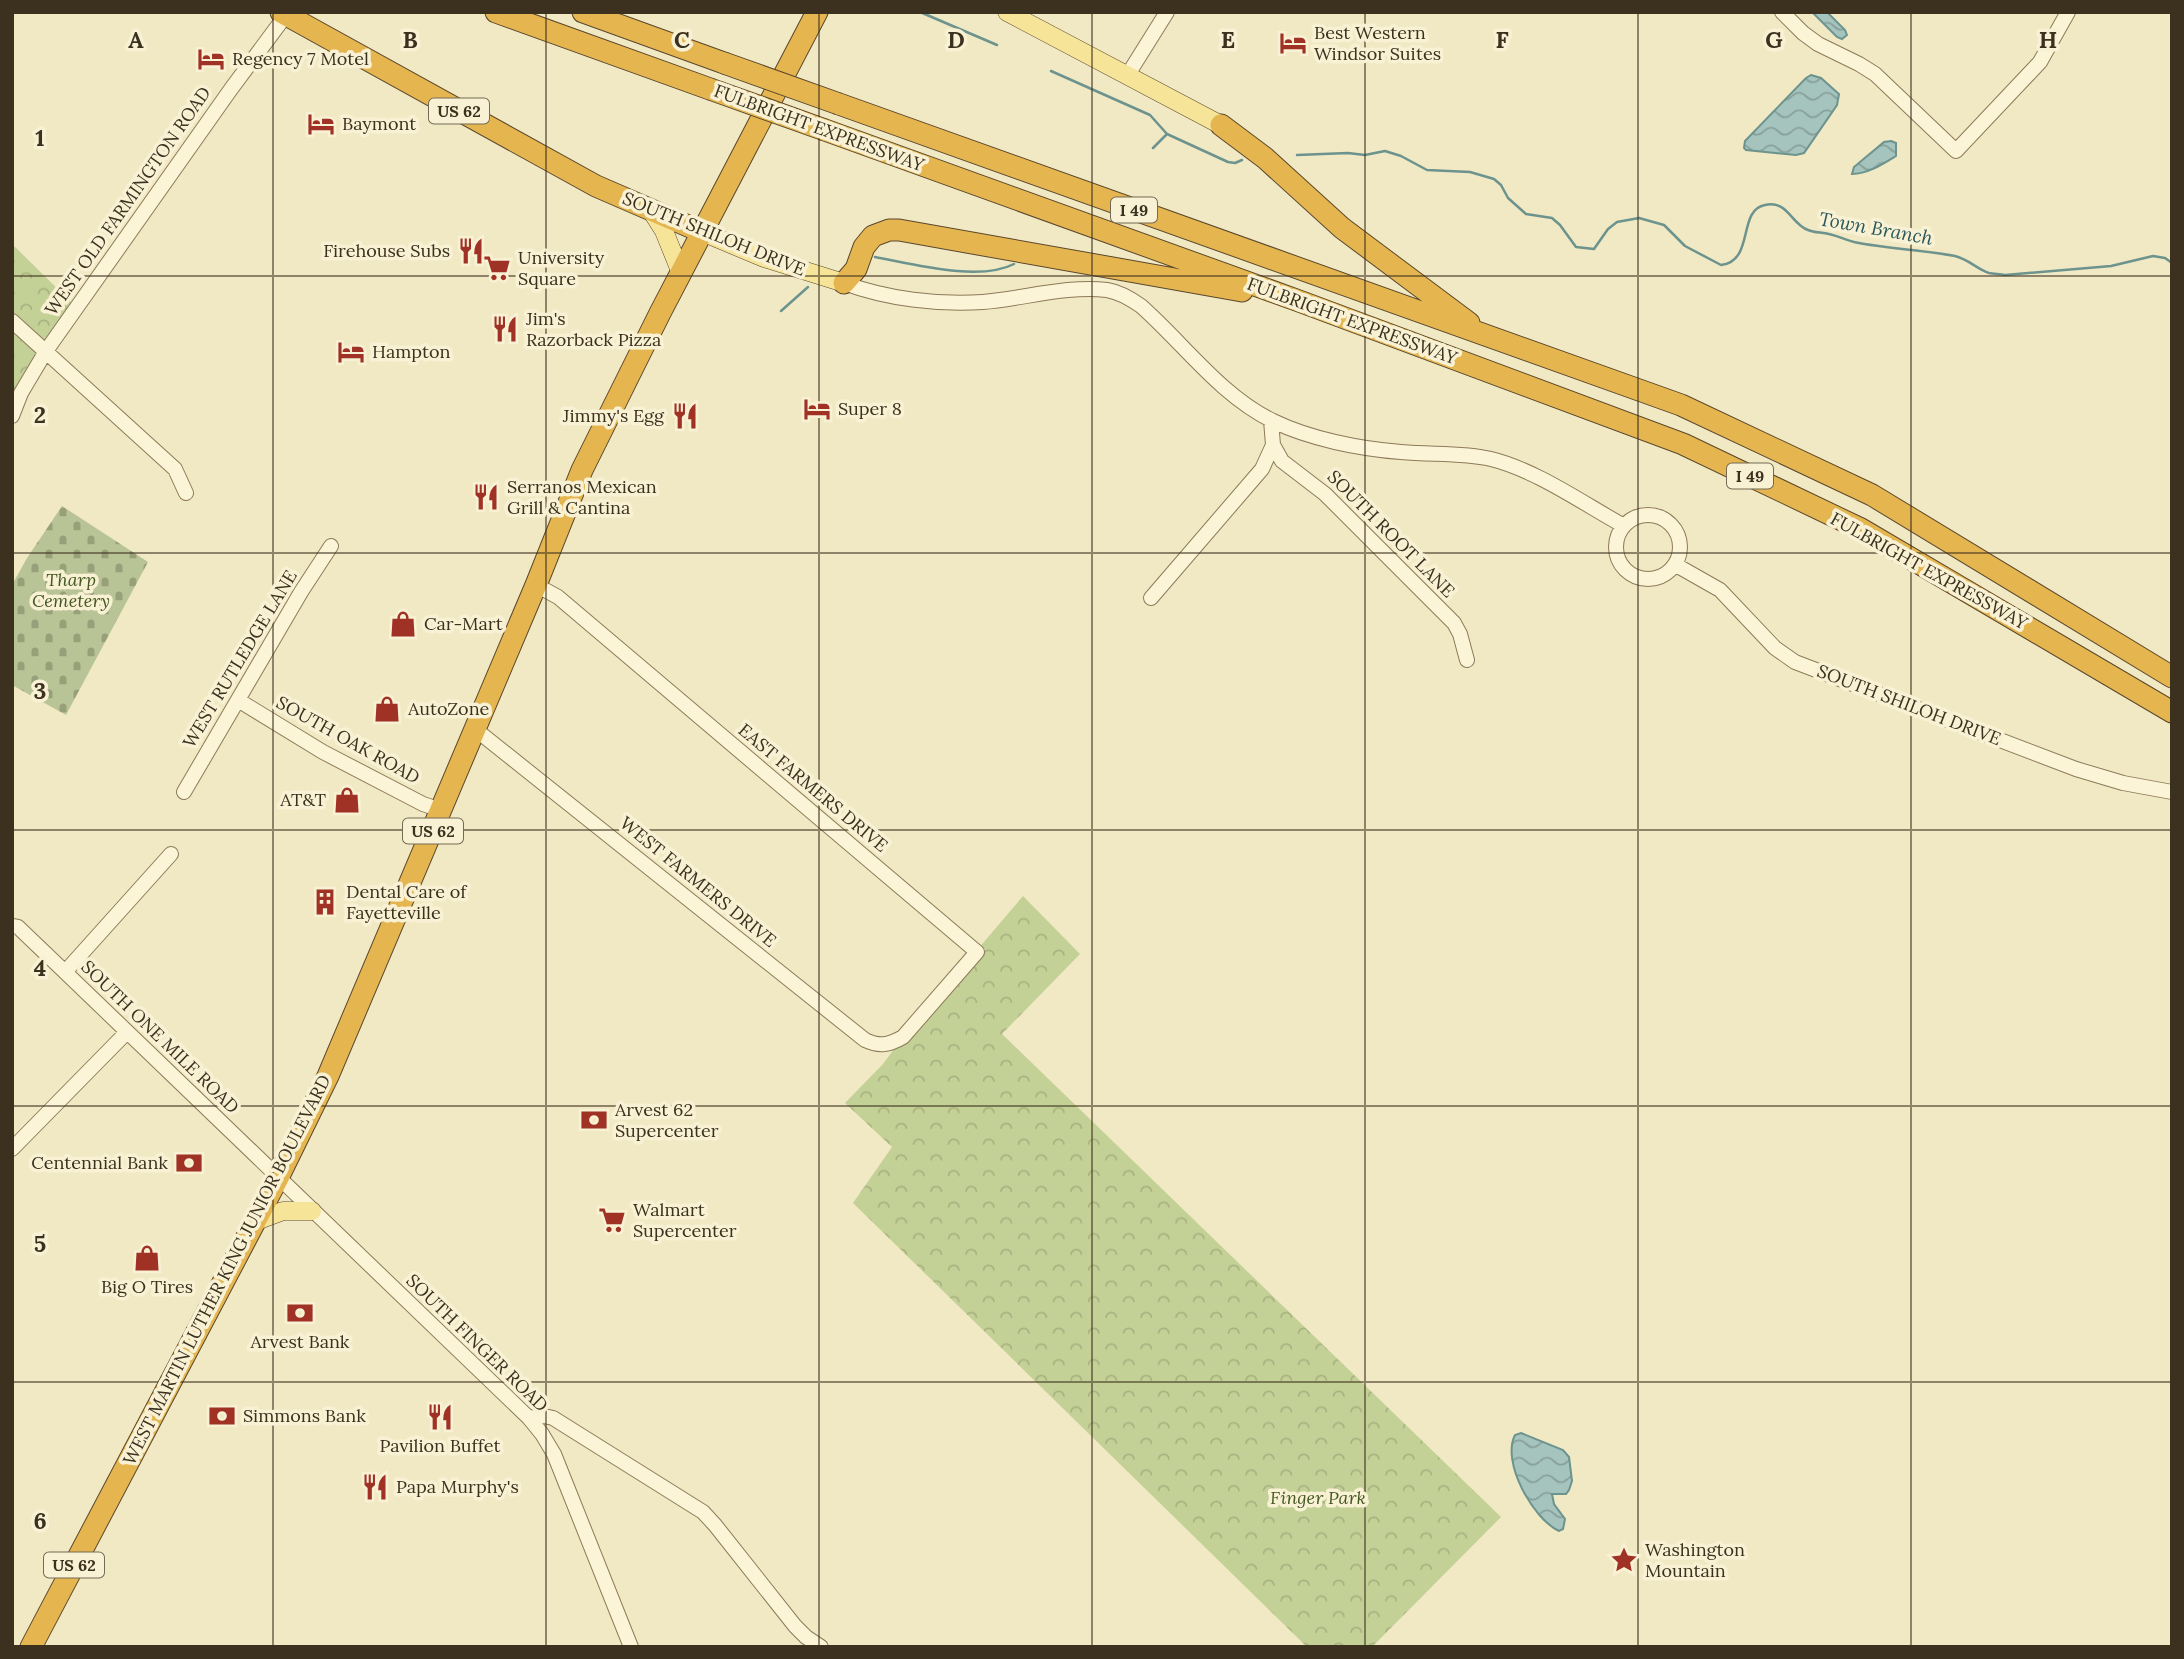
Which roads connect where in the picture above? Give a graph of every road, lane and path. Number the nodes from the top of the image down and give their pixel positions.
1 (496, 12) edge
2 (583, 12) edge
3 (817, 12) edge
4 (1007, 12) edge
5 (1167, 12) edge
6 (1782, 12) edge
7 (2068, 12) edge
8 (283, 14) edge
9 (1127, 76) junction
10 (1221, 125) joint
11 (652, 212) junction
12 (702, 232) junction
13 (681, 274) junction
14 (844, 283) junction
15 (1299, 301) junction
16 (12, 321) edge
17 (1488, 337) junction
18 (46, 351) junction
19 (12, 416) edge
20 (1271, 420) junction
21 (1273, 445) junction
22 (186, 493) dead end
23 (1624, 526) junction
24 (331, 546) dead end
25 (1676, 565) junction
26 (536, 585) junction
27 (1151, 597) dead end
28 (1466, 660) dead end
29 (2172, 677) edge
30 (238, 700) junction
31 (2172, 712) edge
32 (475, 729) junction
33 (184, 792) dead end
34 (2172, 792) edge
35 (441, 810) junction
36 (171, 854) dead end
37 (12, 926) edge
38 (65, 972) junction
39 (127, 1031) junction
40 (903, 1037) joint
41 (12, 1149) edge
42 (278, 1178) junction
43 (312, 1211) junction
44 (256, 1221) junction
45 (529, 1418) junction
46 (31, 1647) edge
47 (631, 1647) edge
48 (821, 1647) edge

1 - 15 highway, FULBRIGHT EXPRESSWAY / I 49, bridge
2 - 17 highway, FULBRIGHT EXPRESSWAY / I 49, bridge
3 - 12 highway, WEST MARTIN LUTHER KING JUNIOR BOULEVARD / US 62
4 - 9 main road
5 - 9 street
6 - 7 street
8 - 11 highway, SOUTH SHILOH DRIVE / US 62
8 - 18 street, WEST OLD FARMINGTON ROAD
9 - 10 main road
10 - 17 highway
11 - 12 highway, SOUTH SHILOH DRIVE / US 62
11 - 13 main road
12 - 13 highway, WEST MARTIN LUTHER KING JUNIOR BOULEVARD / US 62
12 - 14 main road, SOUTH SHILOH DRIVE
13 - 26 highway, WEST MARTIN LUTHER KING JUNIOR BOULEVARD / US 62
14 - 15 highway
14 - 20 street, SOUTH SHILOH DRIVE
15 - 31 highway, FULBRIGHT EXPRESSWAY / I 49
16 - 18 street
17 - 29 highway, FULBRIGHT EXPRESSWAY / I 49
18 - 19 street, WEST OLD FARMINGTON ROAD
18 - 22 street
20 - 21 street
20 - 23 street, SOUTH SHILOH DRIVE
21 - 27 street
21 - 28 street, SOUTH ROOT LANE
23 - 25 street
23 - 25 street
24 - 30 street, WEST RUTLEDGE LANE
25 - 34 street, SOUTH SHILOH DRIVE
26 - 32 highway, WEST MARTIN LUTHER KING JUNIOR BOULEVARD / US 62
26 - 40 street, EAST FARMERS DRIVE
30 - 33 street, WEST RUTLEDGE LANE
30 - 35 street, SOUTH OAK ROAD
32 - 35 highway, WEST MARTIN LUTHER KING JUNIOR BOULEVARD / US 62
32 - 40 street, WEST FARMERS DRIVE
35 - 42 highway, WEST MARTIN LUTHER KING JUNIOR BOULEVARD / US 62
36 - 38 street
37 - 38 street, SOUTH ONE MILE ROAD
38 - 39 street, SOUTH ONE MILE ROAD
39 - 41 street
39 - 42 street, SOUTH ONE MILE ROAD
42 - 43 street, SOUTH FINGER ROAD
42 - 44 highway, WEST MARTIN LUTHER KING JUNIOR BOULEVARD / US 62
43 - 44 main road
43 - 45 street, SOUTH FINGER ROAD
44 - 46 highway, WEST MARTIN LUTHER KING JUNIOR BOULEVARD / US 62
45 - 47 street, SOUTH FINGER ROAD
45 - 48 street

